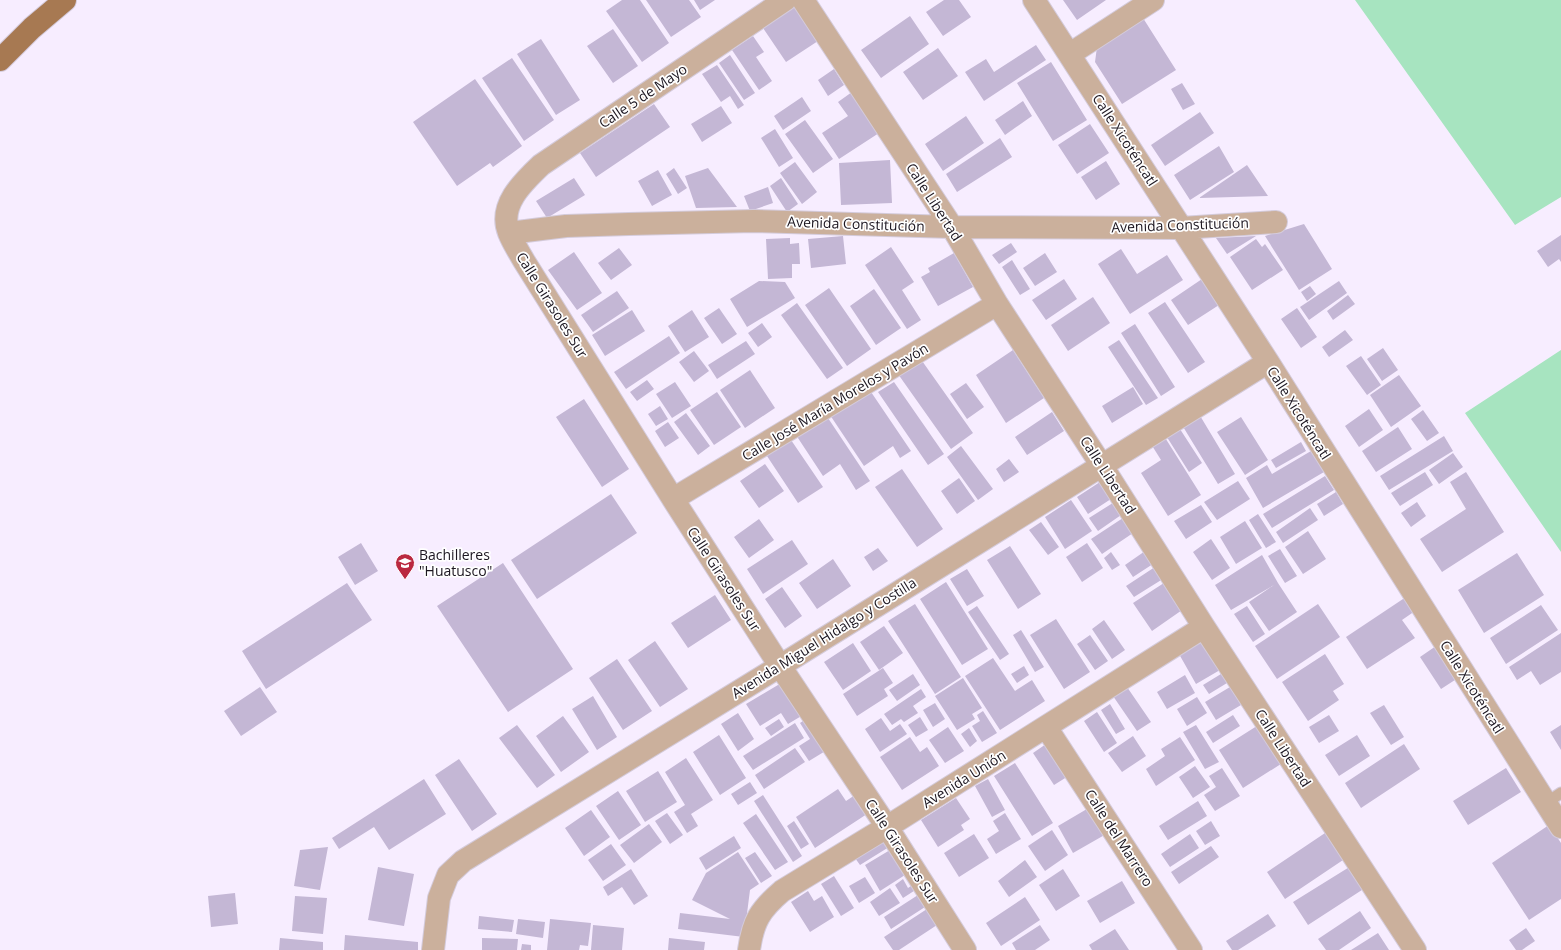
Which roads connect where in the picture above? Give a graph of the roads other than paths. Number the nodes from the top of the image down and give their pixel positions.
1 (65, 0) edge
2 (785, 0) edge
3 (803, 0) edge
4 (1034, 0) edge
5 (1152, 0) edge
6 (1070, 54) junction
7 (0, 60) edge
8 (510, 200) joint
9 (1276, 222) dead end
10 (952, 227) junction
11 (1181, 228) junction
12 (509, 233) junction
13 (997, 304) junction
14 (1268, 362) junction
15 (1102, 466) junction
16 (673, 499) junction
17 (1204, 627) junction
18 (780, 666) junction
19 (1046, 727) junction
20 (1553, 798) edge
21 (887, 827) junction
22 (1561, 827) edge
23 (433, 950) edge
24 (749, 950) edge
25 (965, 950) edge
26 (1191, 950) edge
27 (1415, 950) edge

1 - 7 main road
2 - 8 street, Calle 5 de Mayo
3 - 10 street, Calle Libertad
4 - 6 street, Calle Xicoténcatl
5 - 6 street
6 - 11 street, Calle Xicoténcatl
8 - 12 street, Calle Girasoles Sur
9 - 11 street, Avenida Constitución
10 - 11 street, Avenida Constitución
10 - 12 street, Avenida Constitución
10 - 13 street, Calle Libertad
11 - 14 street, Calle Xicoténcatl
12 - 16 street, Calle Girasoles Sur
13 - 15 street, Calle Libertad
13 - 16 street, Calle José María Morelos y Pavón
14 - 15 street, Avenida Miguel Hidalgo y Costilla
14 - 20 street, Calle Xicoténcatl
15 - 17 street, Calle Libertad
15 - 18 street, Avenida Miguel Hidalgo y Costilla
16 - 18 street, Calle Girasoles Sur
17 - 19 street, Avenida Unión
17 - 27 street, Calle Libertad
18 - 21 street, Calle Girasoles Sur
18 - 23 street, Avenida Miguel Hidalgo y Costilla
19 - 21 street, Avenida Unión
19 - 26 street, Calle del Marrero
20 - 22 street, Calle Xicoténcatl
21 - 24 street, Avenida Unión
21 - 25 street, Calle Girasoles Sur

